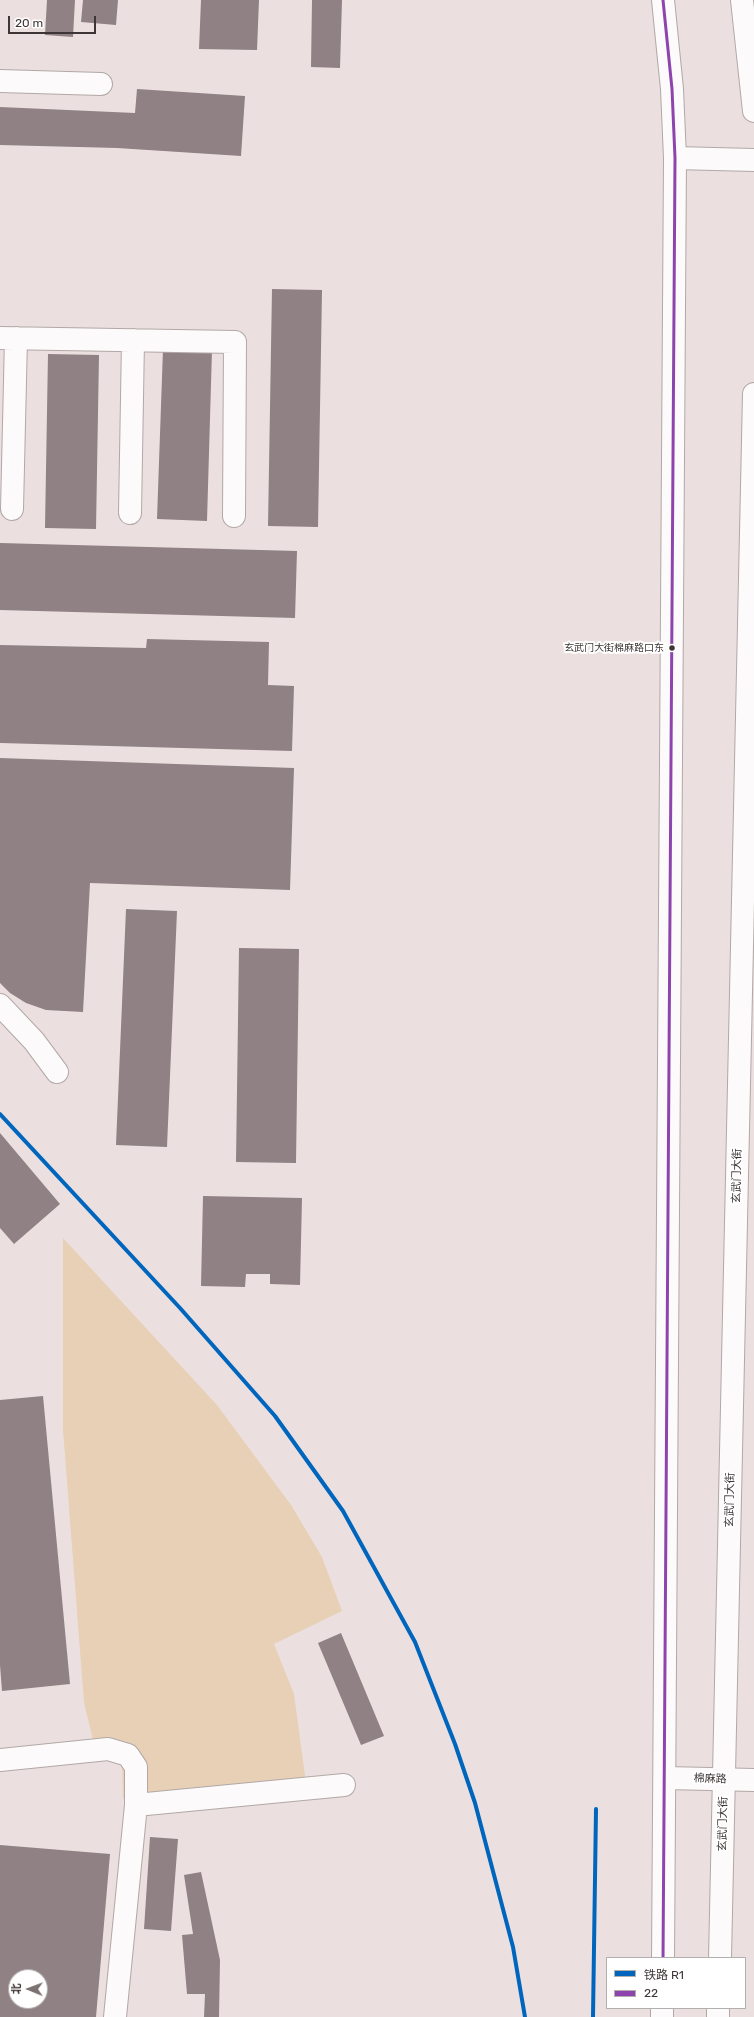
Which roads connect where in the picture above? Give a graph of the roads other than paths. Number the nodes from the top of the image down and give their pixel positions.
1 (663, 0) edge
2 (742, 0) edge
3 (0, 81) edge
4 (101, 84) dead end
5 (754, 111) edge
6 (675, 158) junction
7 (754, 160) edge
8 (8, 338) edge
9 (133, 340) junction
10 (754, 394) edge
11 (12, 509) dead end
12 (130, 512) dead end
13 (234, 516) dead end
14 (0, 1005) edge
15 (57, 1072) dead end
16 (0, 1760) edge
17 (665, 1778) junction
18 (724, 1780) junction
19 (754, 1780) edge
20 (344, 1784) dead end
21 (136, 1806) junction
22 (663, 1957) edge
23 (720, 1957) edge
24 (115, 2017) edge

1 - 6 main road
2 - 5 main road
3 - 4 main road
6 - 7 main road
6 - 17 main road
8 - 9 main road
8 - 11 main road
9 - 12 main road
9 - 13 main road
10 - 18 main road, 玄武门大街
14 - 15 main road
16 - 21 main road
17 - 18 main road, 棉麻路
17 - 22 main road
18 - 19 main road, 棉麻路
18 - 23 main road, 玄武门大街
20 - 21 main road
21 - 24 main road

